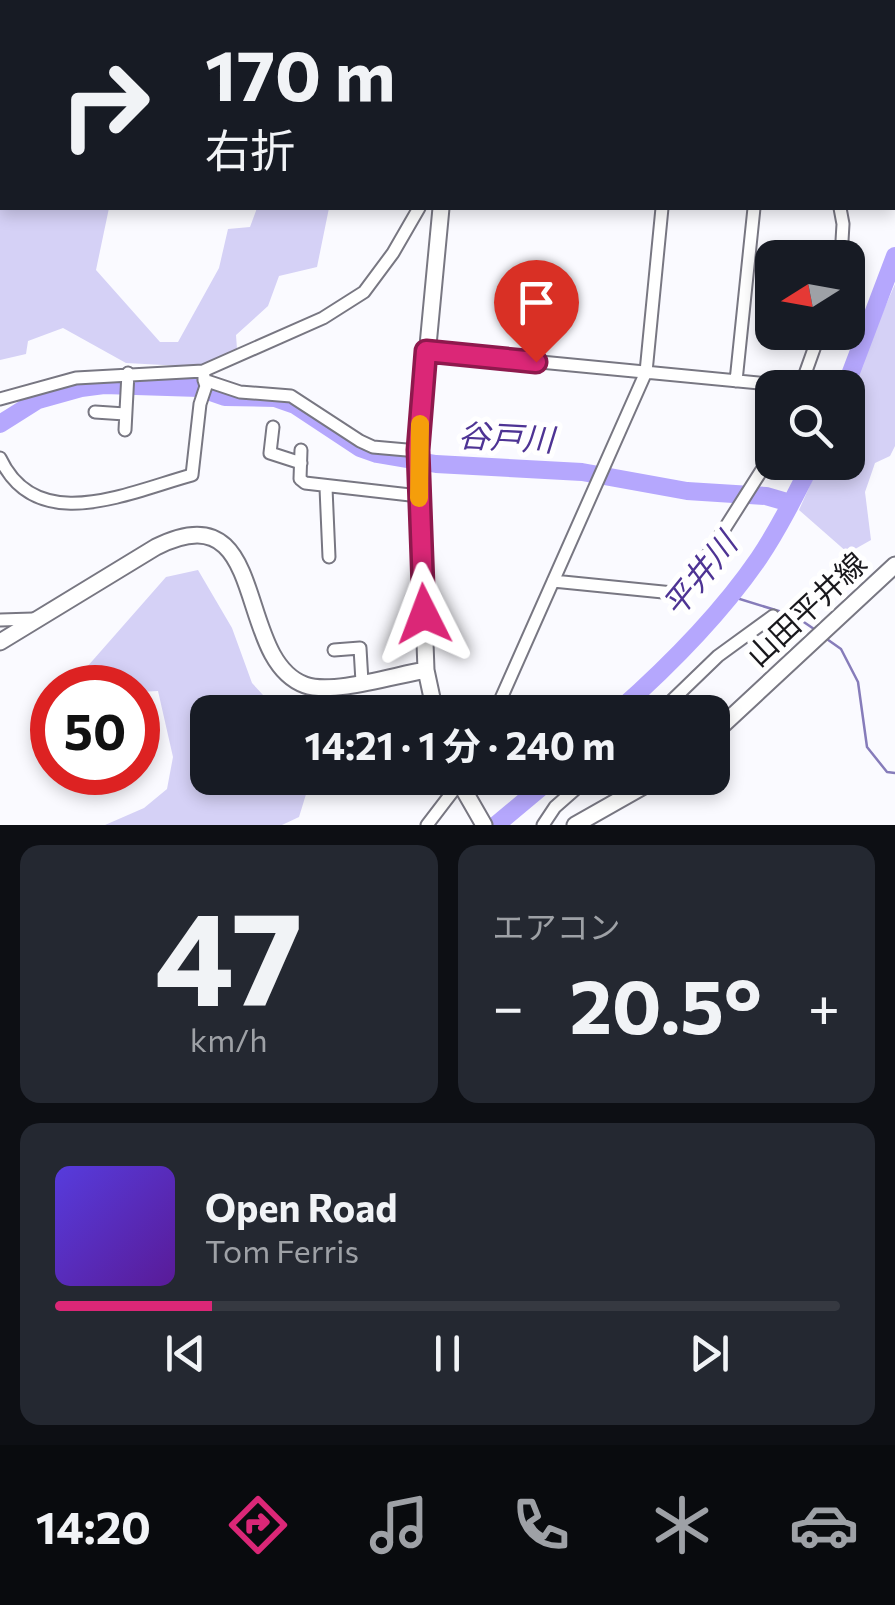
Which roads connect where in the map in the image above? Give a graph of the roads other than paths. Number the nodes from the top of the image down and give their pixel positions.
1 (418, 210) edge
2 (441, 210) edge
3 (662, 210) edge
4 (754, 210) edge
5 (840, 210) edge
6 (842, 240) edge
7 (426, 351) junction
8 (646, 372) junction
9 (204, 376) junction
10 (736, 381) junction
11 (128, 382) junction
12 (755, 383) edge
13 (0, 399) edge
14 (95, 412) dead end
15 (125, 414) junction
16 (273, 427) dead end
17 (124, 430) dead end
18 (418, 450) junction
19 (0, 458) edge
20 (756, 480) edge
21 (326, 488) junction
22 (419, 496) junction
23 (329, 557) dead end
24 (895, 565) edge
25 (553, 581) junction
26 (771, 618) dead end
27 (38, 619) junction
28 (0, 620) edge
29 (0, 642) edge
30 (334, 650) dead end
31 (426, 670) junction
32 (362, 682) junction
33 (431, 695) edge
34 (503, 695) edge
35 (678, 695) edge
36 (730, 719) edge
37 (449, 795) edge
38 (468, 795) edge
39 (569, 795) edge
40 (628, 795) edge
41 (480, 818) edge
42 (428, 825) edge
43 (544, 825) edge
44 (575, 825) edge

1 - 9 street
2 - 7 main road
3 - 8 street
4 - 10 street
5 - 6 street
7 - 8 street
7 - 18 main road
8 - 10 street
8 - 25 street
9 - 11 street
9 - 18 street
9 - 19 street
10 - 12 street
11 - 13 street
11 - 15 street
14 - 15 street
15 - 17 street
16 - 21 street
18 - 22 main road
20 - 25 street
21 - 22 street
21 - 23 street
22 - 31 main road
24 - 36 main road, 山田平井線
25 - 34 street
26 - 35 street
27 - 28 street
27 - 29 main road
27 - 32 main road
30 - 32 street
31 - 32 main road
31 - 33 main road
37 - 42 street
38 - 41 main road
39 - 43 street
40 - 44 main road

